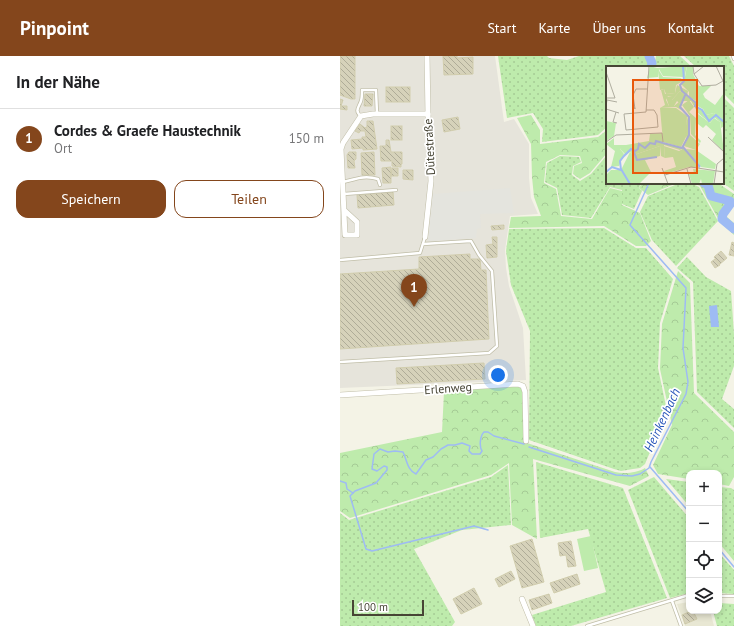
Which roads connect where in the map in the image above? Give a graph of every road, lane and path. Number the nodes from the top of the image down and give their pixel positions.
1 (427, 56) edge
2 (377, 114) junction
3 (428, 114) junction
4 (361, 116) junction
5 (343, 182) junction
6 (380, 185) dead end
7 (396, 190) dead end
8 (344, 194) junction
9 (344, 210) junction
10 (425, 237) joint
11 (423, 244) junction
12 (340, 260) edge
13 (340, 362) edge
14 (340, 395) edge
15 (526, 441) dead end
16 (686, 596) edge
17 (722, 596) edge
18 (734, 596) edge
19 (522, 599) dead end
20 (672, 601) junction
21 (533, 626) edge
22 (587, 626) edge
23 (681, 626) edge

1 - 3 street, Dütestraße
2 - 3 street
2 - 4 street
2 - 4 lane
3 - 10 street, Dütestraße
4 - 5 street
5 - 6 lane
5 - 8 street
7 - 8 lane
8 - 9 street
9 - 9 street
10 - 11 lane
11 - 12 lane
11 - 13 lane
14 - 15 street, Erlenweg
16 - 20 lane
17 - 18 lane
19 - 21 street
20 - 22 lane
20 - 23 lane

